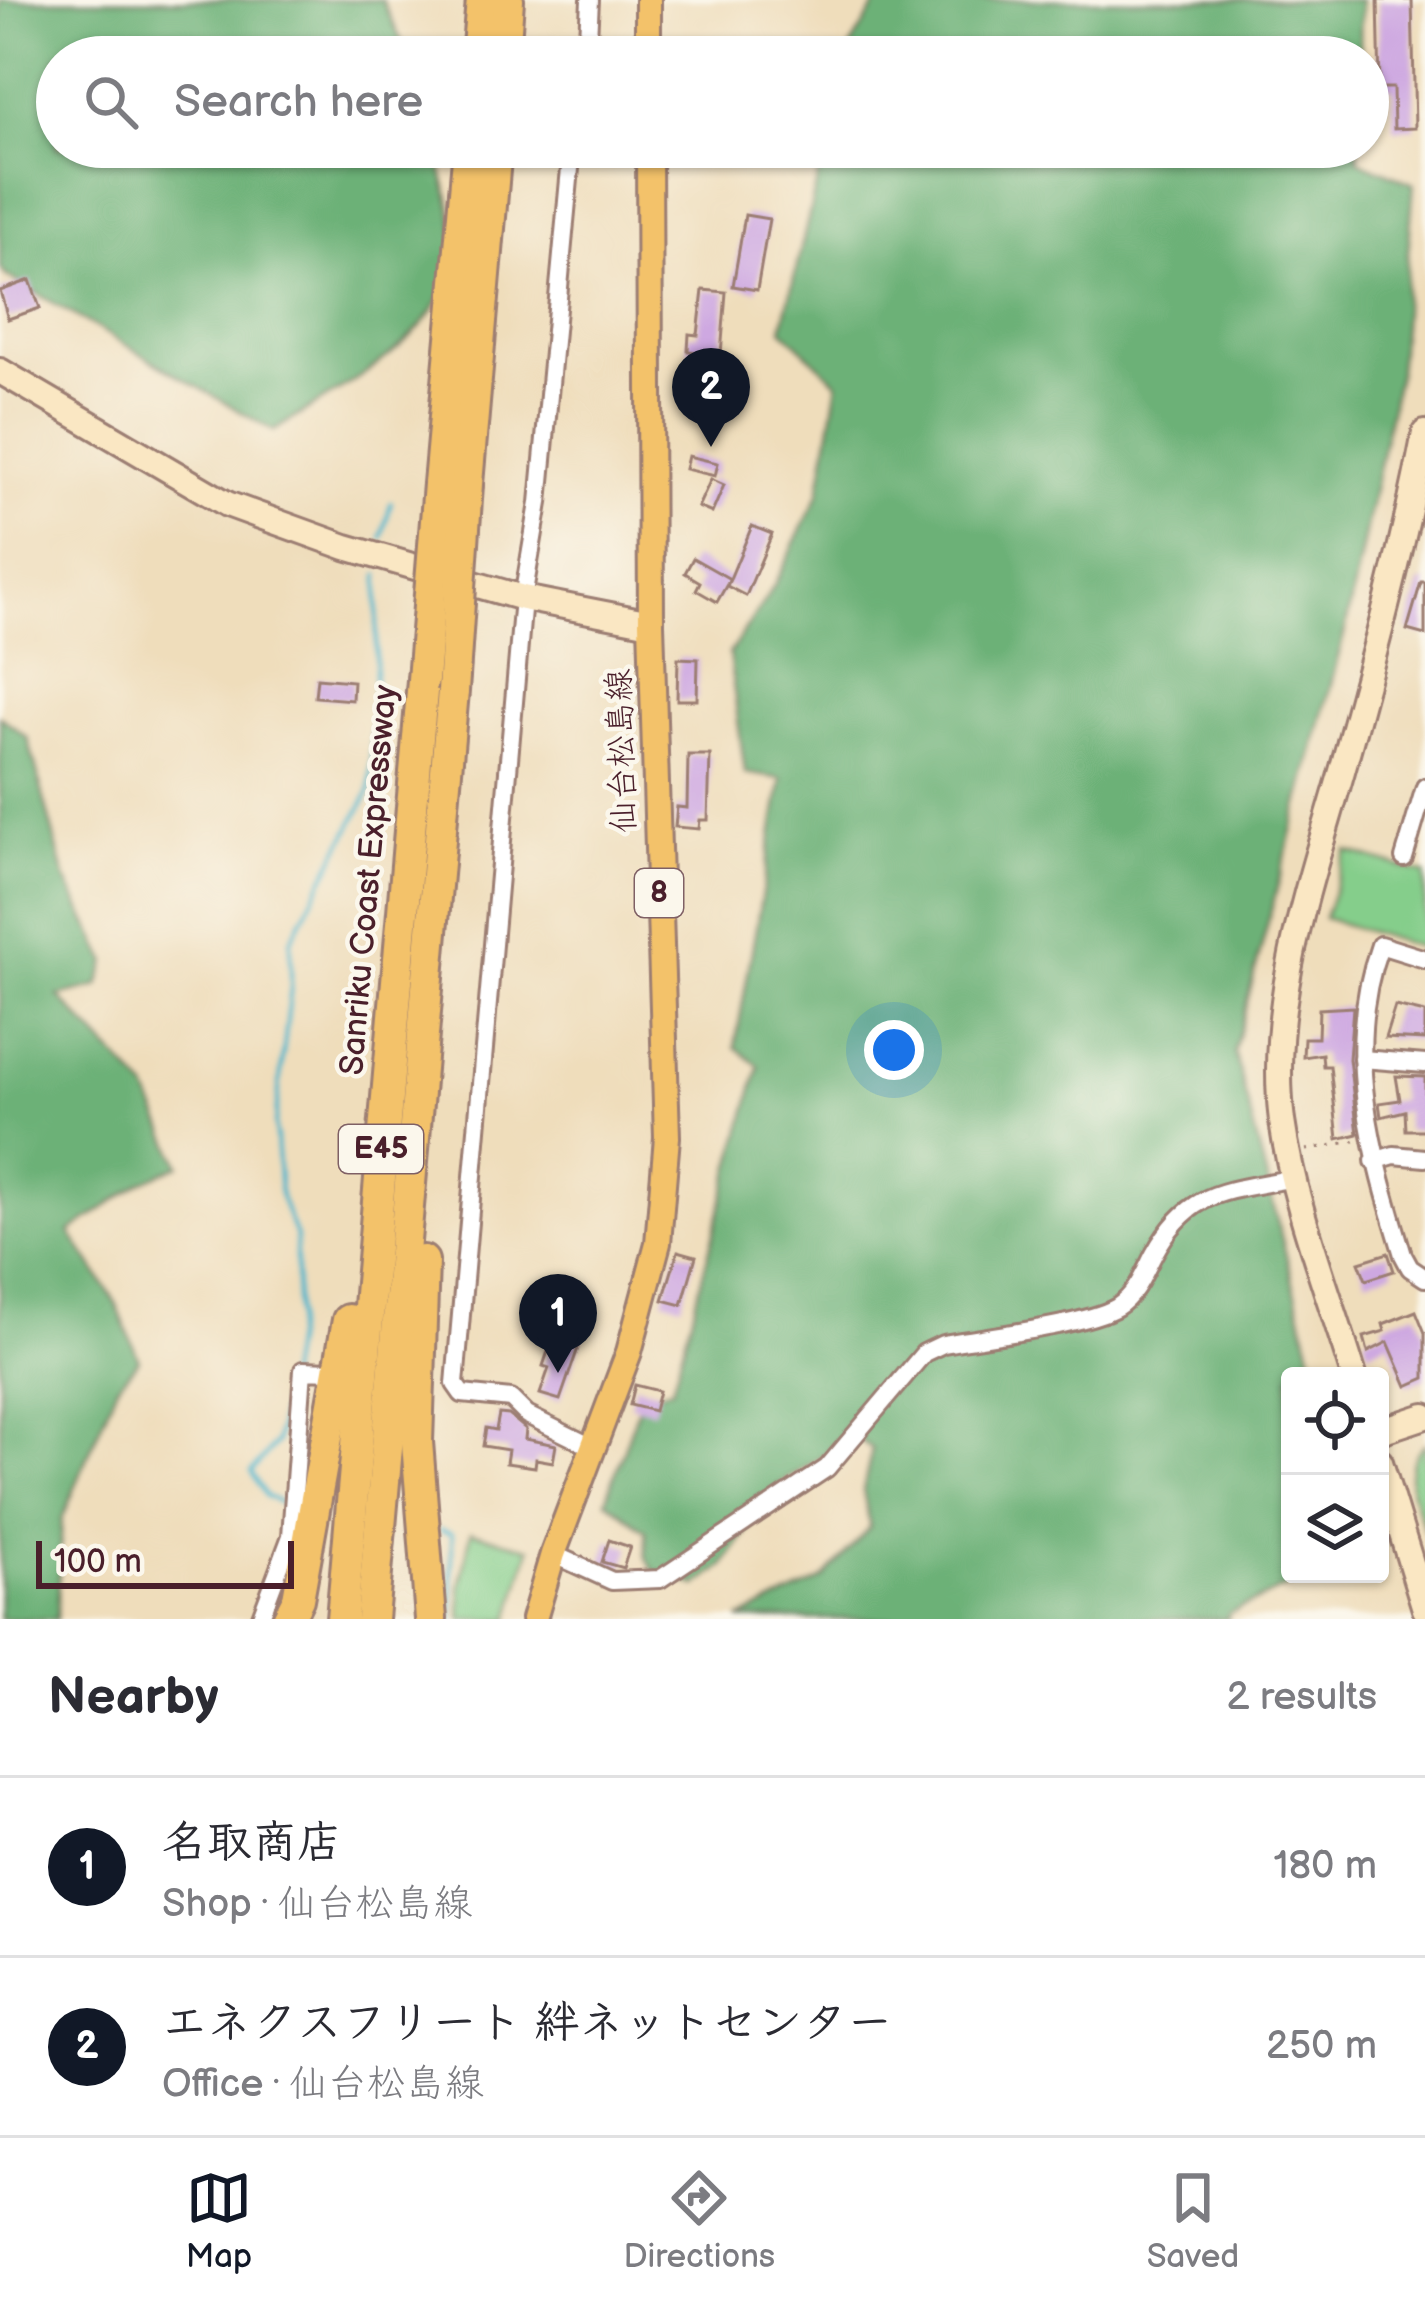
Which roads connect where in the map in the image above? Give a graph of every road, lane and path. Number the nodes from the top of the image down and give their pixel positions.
1 (482, 0) edge
2 (508, 0) edge
3 (590, 0) edge
4 (648, 0) edge
5 (479, 36) edge
6 (505, 36) edge
7 (588, 36) edge
8 (648, 36) edge
9 (468, 168) edge
10 (493, 168) edge
11 (570, 168) edge
12 (649, 168) edge
13 (0, 371) edge
14 (1425, 433) edge
15 (453, 484) junction
16 (523, 598) junction
17 (651, 623) junction
18 (438, 686) junction
19 (1425, 787) edge
20 (1404, 858) dead end
21 (432, 950) junction
22 (1425, 959) edge
23 (1362, 1059) junction
24 (1425, 1064) edge
25 (1369, 1138) junction
26 (380, 1151) junction
27 (1425, 1158) edge
28 (1374, 1162) junction
29 (1291, 1165) junction
30 (1425, 1278) edge
31 (1351, 1367) edge
32 (330, 1371) dead end
33 (434, 1377) dead end
34 (455, 1378) junction
35 (1425, 1416) edge
36 (1389, 1428) edge
37 (594, 1448) junction
38 (1384, 1475) edge
39 (553, 1553) junction
40 (1425, 1609) edge
41 (260, 1619) edge
42 (288, 1619) edge
43 (342, 1619) edge
44 (372, 1619) edge
45 (431, 1619) edge
46 (533, 1619) edge

1 - 5 highway
2 - 6 highway
3 - 7 street
4 - 8 main road
9 - 15 highway, Sanriku Coast Expressway / E45
10 - 15 highway, Sanriku Coast Expressway / E45
11 - 16 street
12 - 17 main road, 仙台松島線 / 8
13 - 16 street
14 - 29 street
15 - 18 highway, Sanriku Coast Expressway / E45, bridge
16 - 17 street
16 - 34 street
17 - 37 main road, 仙台松島線 / 8
18 - 21 highway, Sanriku Coast Expressway / E45
18 - 26 highway, Sanriku Coast Expressway / E45
19 - 20 street
21 - 44 highway, Sanriku Coast Expressway / E45
21 - 45 highway
22 - 23 street
23 - 24 street
23 - 25 street
25 - 28 street
25 - 29 path
26 - 42 highway
26 - 43 highway, Sanriku Coast Expressway / E45
27 - 28 street
28 - 30 street
29 - 31 street
29 - 39 street
32 - 41 street
33 - 34 street
34 - 37 street
35 - 36 street
37 - 39 main road, 仙台松島線 / 8
38 - 40 street
39 - 46 main road, 仙台松島線 / 8

